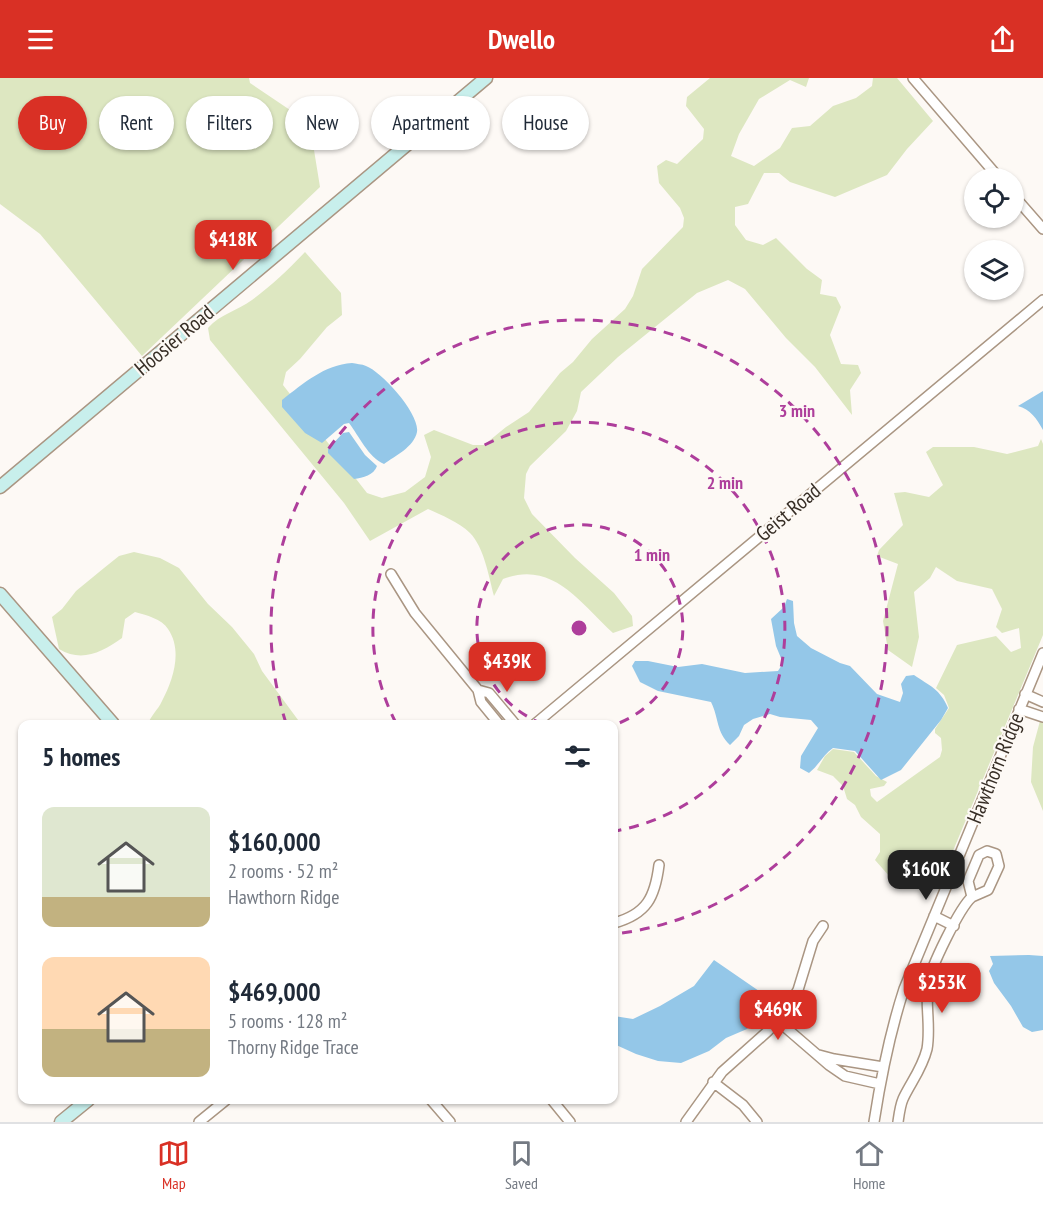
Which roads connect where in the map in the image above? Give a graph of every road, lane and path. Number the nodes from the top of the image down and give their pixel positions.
1 (486, 78) edge
2 (913, 78) edge
3 (990, 168) edge
4 (1024, 207) edge
5 (1043, 229) edge
6 (1043, 300) edge
7 (0, 487) edge
8 (391, 574) dead end
9 (0, 594) edge
10 (1043, 653) edge
11 (478, 690) junction
12 (1025, 694) junction
13 (1043, 702) edge
14 (1019, 709) junction
15 (1043, 717) edge
16 (110, 720) edge
17 (496, 720) edge
18 (512, 720) edge
19 (540, 720) edge
20 (659, 865) dead end
21 (972, 897) junction
22 (934, 916) junction
23 (618, 921) edge
24 (824, 926) dead end
25 (954, 926) junction
26 (925, 937) junction
27 (944, 946) junction
28 (778, 1021) junction
29 (817, 1054) junction
30 (883, 1067) junction
31 (713, 1082) junction
32 (880, 1084) junction
33 (84, 1104) edge
34 (221, 1104) edge
35 (434, 1104) edge
36 (555, 1104) edge
37 (69, 1120) edge
38 (199, 1122) edge
39 (450, 1122) edge
40 (570, 1122) edge
41 (686, 1122) edge
42 (757, 1122) edge
43 (874, 1122) edge
44 (898, 1122) edge

1 - 7 street, Hoosier Road
2 - 3 street
4 - 5 street
6 - 19 street, Geist Road
8 - 11 street
9 - 16 street
10 - 12 street, Hawthorn Ridge
11 - 17 street
11 - 18 street
12 - 13 street
12 - 14 street, Hawthorn Ridge
14 - 15 street
14 - 22 street, Hawthorn Ridge
20 - 23 street
21 - 21 street
21 - 25 street
22 - 25 street
22 - 26 street, Hawthorn Ridge
24 - 28 street
25 - 27 street
26 - 27 street
26 - 30 street, Hawthorn Ridge
27 - 44 street
28 - 29 street
28 - 31 street
29 - 30 street
29 - 32 street
30 - 32 street, Hawthorn Ridge
31 - 41 street
31 - 42 street
32 - 43 street, Hawthorn Ridge
33 - 37 street
34 - 38 street
35 - 39 street
36 - 40 street

